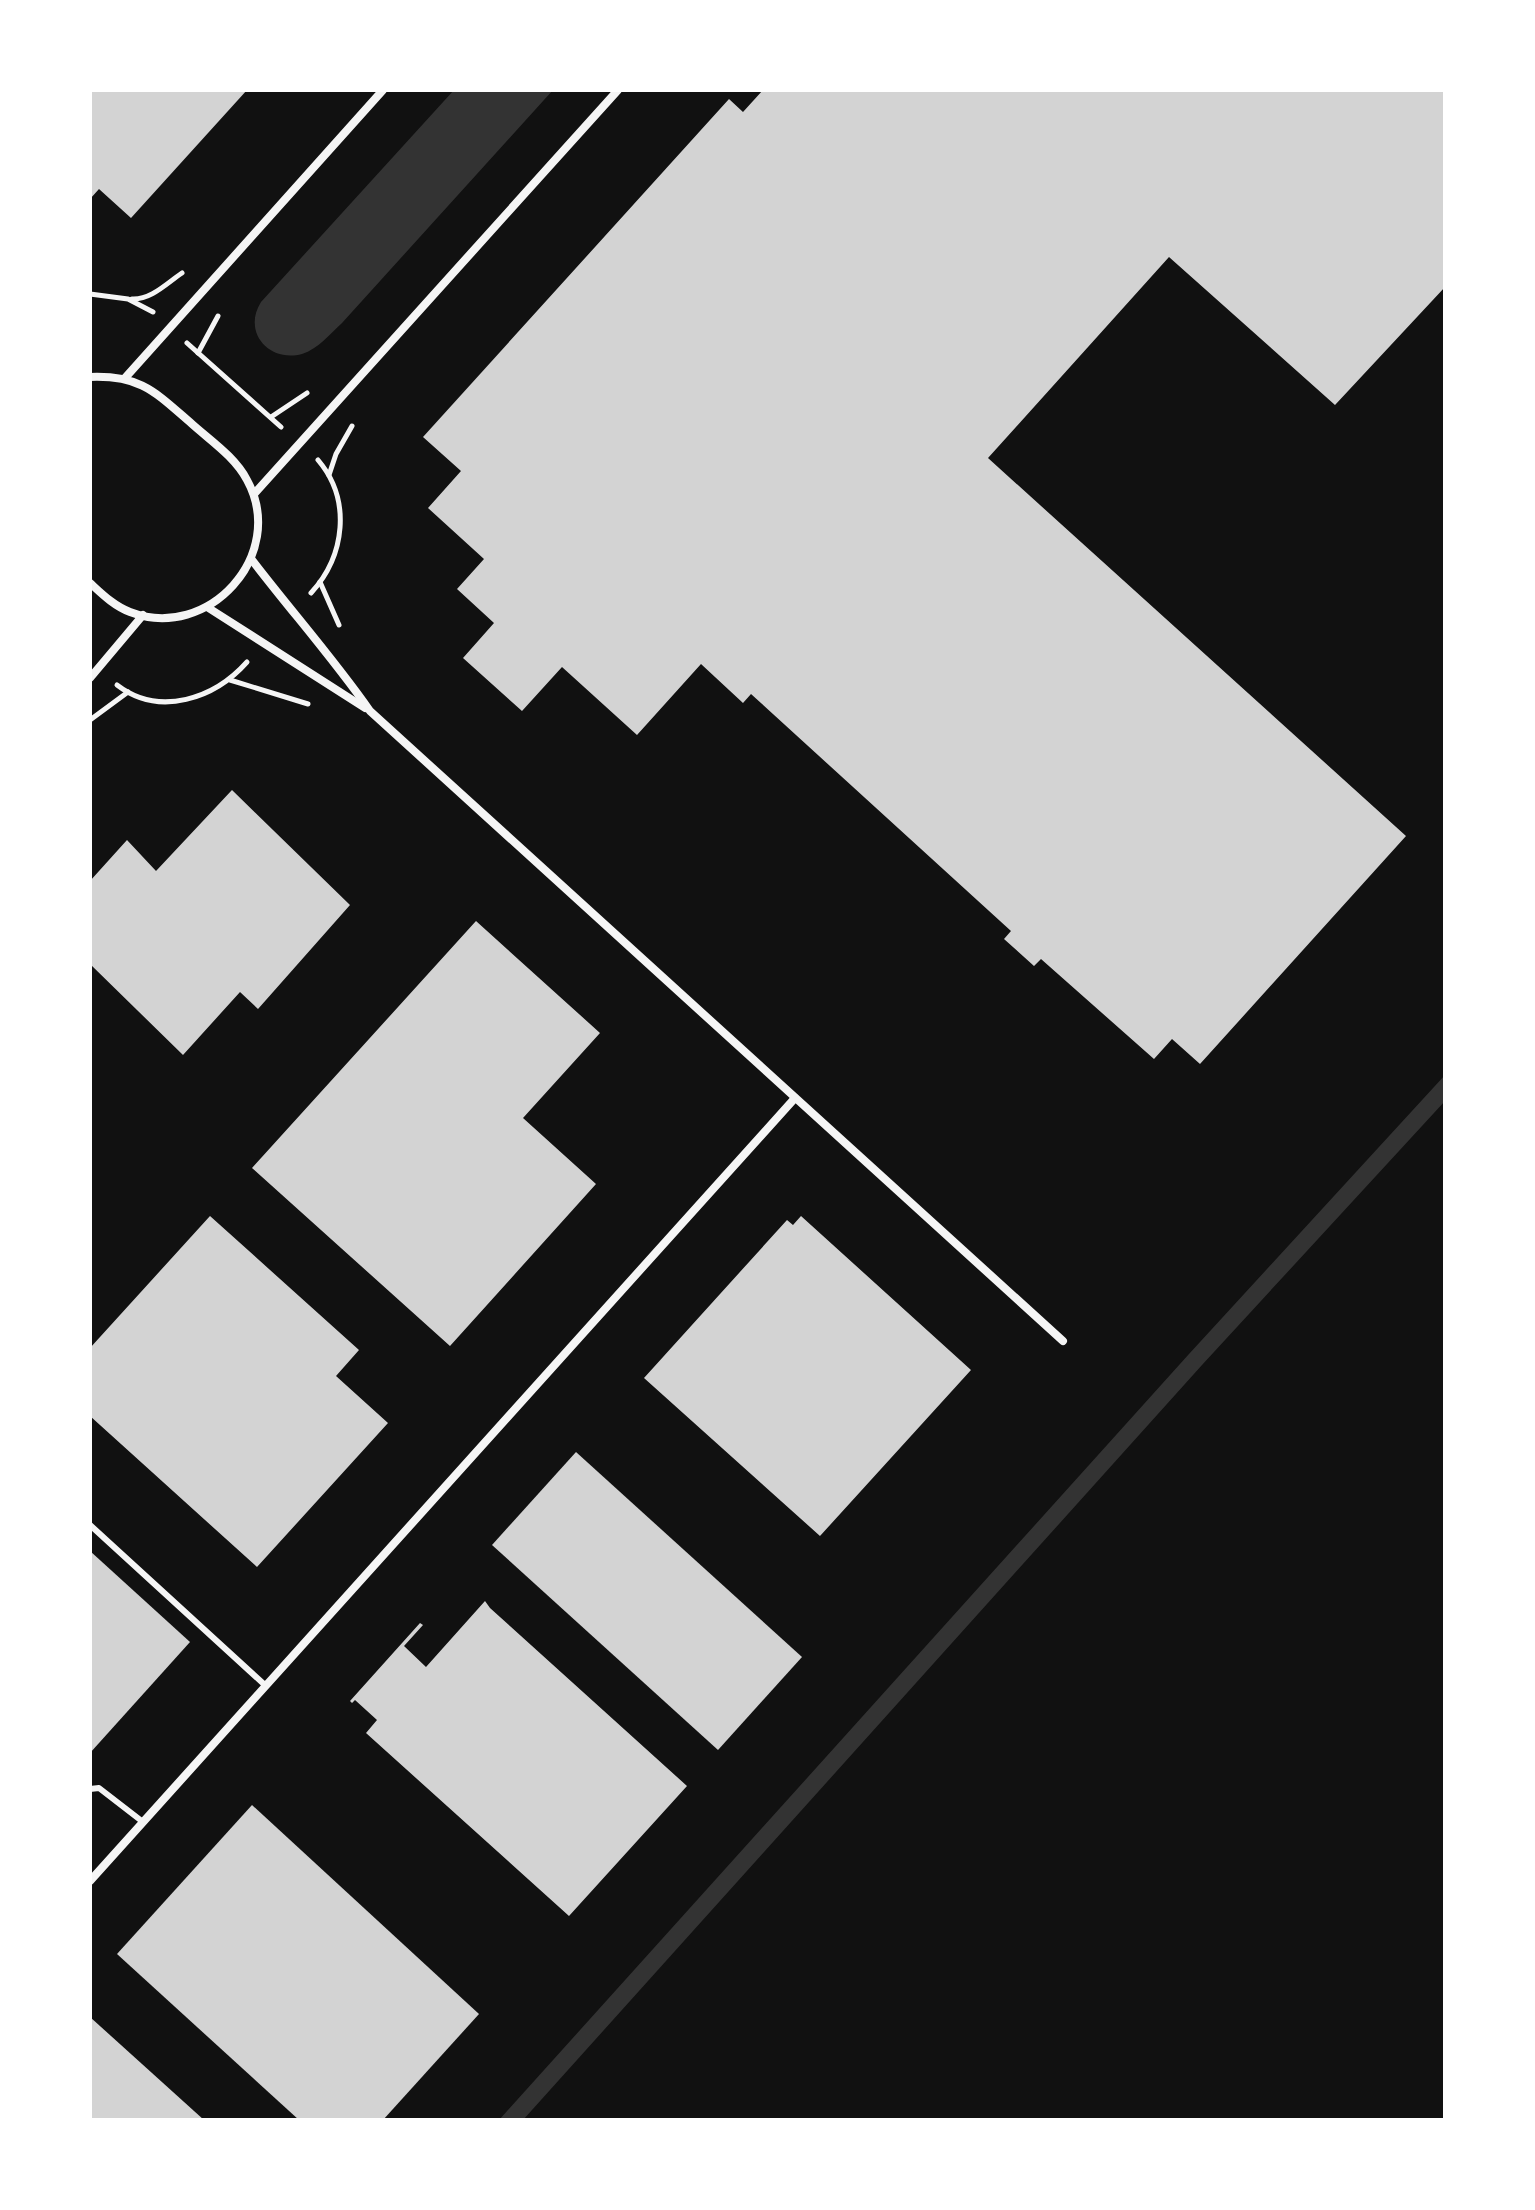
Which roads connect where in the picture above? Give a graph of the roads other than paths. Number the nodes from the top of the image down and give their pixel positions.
1 (383, 90) edge
2 (618, 90) edge
3 (90, 377) edge
4 (125, 378) junction
5 (254, 494) junction
6 (252, 560) junction
7 (90, 583) edge
8 (207, 607) junction
9 (143, 615) junction
10 (90, 678) edge
11 (370, 711) junction
12 (795, 1098) junction
13 (1063, 1341) dead end
14 (90, 1525) edge
15 (266, 1686) junction
16 (90, 1789) edge
17 (143, 1822) junction
18 (90, 1881) edge

1 - 4 street
2 - 5 street
3 - 4 street
4 - 5 street
5 - 6 street
6 - 8 street
6 - 11 street
7 - 9 street
8 - 9 street
8 - 11 street
9 - 10 street
11 - 12 street
12 - 13 street
12 - 15 street
14 - 15 lane
15 - 17 street
16 - 17 lane
17 - 18 street

